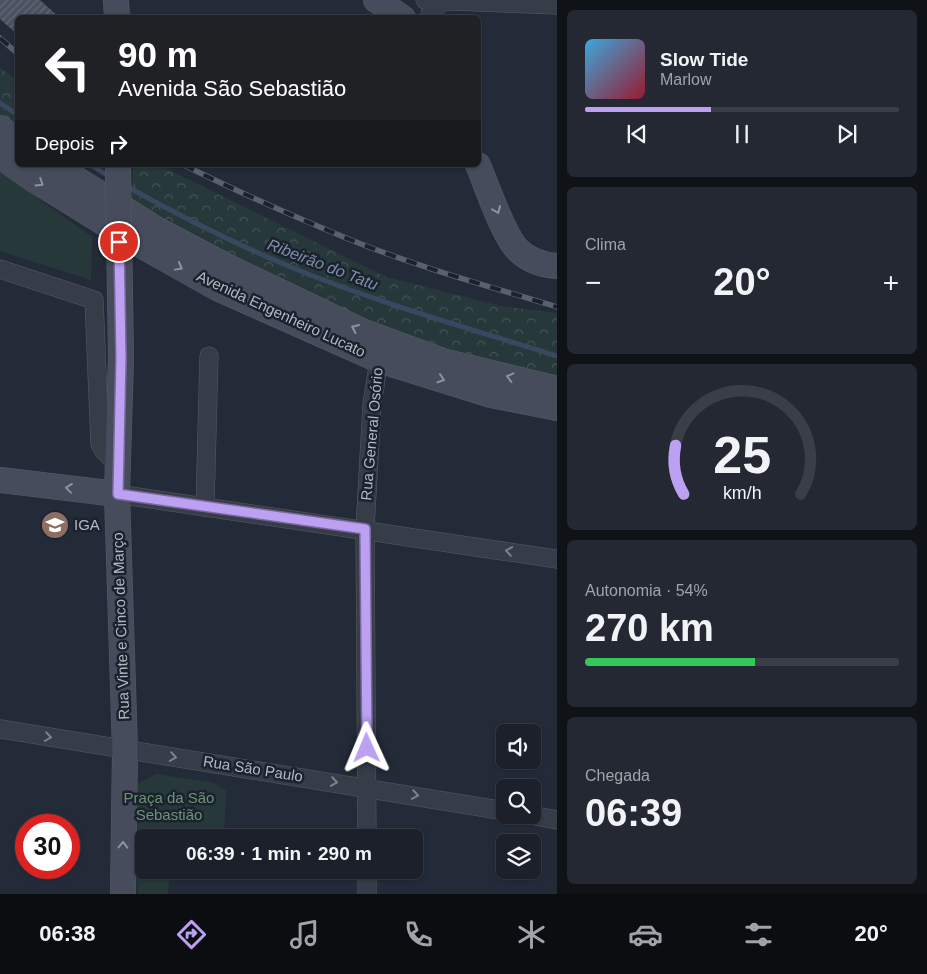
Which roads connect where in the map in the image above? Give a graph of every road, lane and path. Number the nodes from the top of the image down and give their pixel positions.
1 (116, 0) edge
2 (376, 0) edge
3 (425, 0) edge
4 (444, 2) junction
5 (557, 5) edge
6 (116, 15) edge
7 (398, 15) edge
8 (430, 15) edge
9 (0, 128) edge
10 (15, 138) edge
11 (0, 156) edge
12 (15, 166) edge
13 (16, 167) edge
14 (57, 167) edge
15 (118, 167) edge
16 (479, 167) edge
17 (557, 266) edge
18 (0, 269) edge
19 (209, 356) dead end
20 (379, 360) junction
21 (443, 361) junction
22 (557, 389) edge
23 (557, 408) edge
24 (118, 464) junction
25 (0, 480) edge
26 (118, 494) junction
27 (205, 506) junction
28 (365, 529) junction
29 (557, 558) edge
30 (0, 729) edge
31 (125, 750) junction
32 (367, 787) junction
33 (496, 809) edge
34 (541, 817) edge
35 (557, 820) edge
36 (367, 829) edge
37 (367, 879) edge
38 (123, 894) edge
39 (368, 894) edge

1 - 6 main road
2 - 7 main road
3 - 4 street
4 - 5 street
4 - 8 street
9 - 10 main road
11 -> 12 main road, Avenida Engenheiro Lucato
13 -> 20 main road, Avenida Engenheiro Lucato
21 -> 14 main road, Avenida Engenheiro Lucato
15 - 24 main road, Rua Vinte e Cinco de Março, bridge
16 -> 17 main road
18 - 24 street
19 - 27 street
20 - 21 main road
20 -> 23 main road, Avenida Engenheiro Lucato
20 - 28 street, Rua General Osório
22 -> 21 main road, Avenida Engenheiro Lucato
24 - 26 main road, Rua Vinte e Cinco de Março
26 -> 25 main road
26 - 27 street
26 - 31 main road, Rua Vinte e Cinco de Março
27 - 28 street
29 -> 28 street
28 - 32 street, Rua General Osório
30 -> 31 street, Rua São Paulo
31 -> 32 street, Rua São Paulo
38 -> 31 main road, Rua Vinte e Cinco de Março
32 -> 33 street, Rua São Paulo
32 - 36 street, Rua General Osório
34 - 35 street
37 - 39 street

